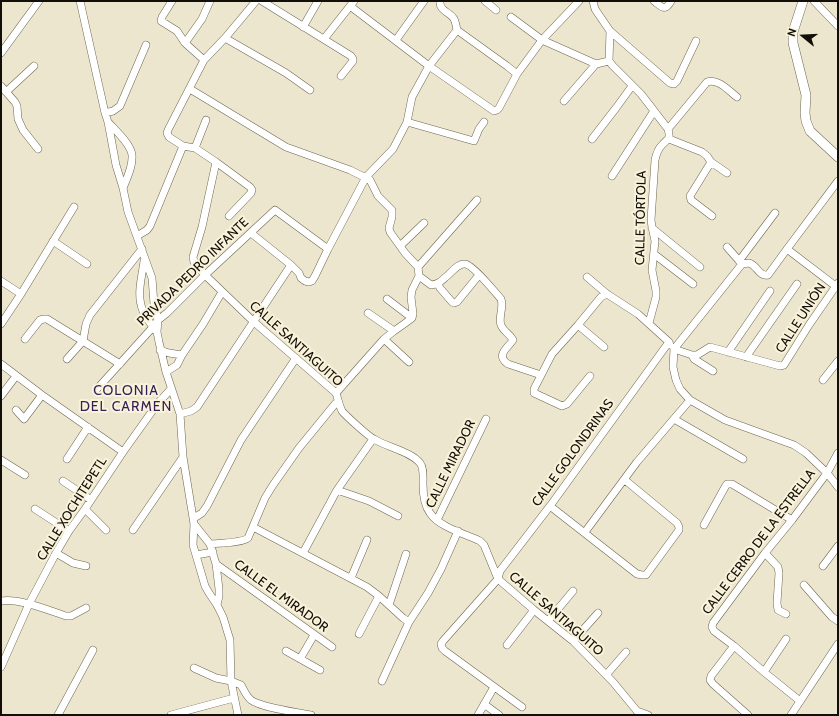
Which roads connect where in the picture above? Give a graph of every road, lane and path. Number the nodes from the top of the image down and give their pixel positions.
1 (39, 1) edge
2 (80, 1) edge
3 (172, 1) edge
4 (210, 1) edge
5 (256, 1) edge
6 (262, 1) edge
7 (318, 1) edge
8 (424, 1) edge
9 (440, 1) edge
10 (485, 1) edge
11 (593, 1) edge
12 (654, 1) edge
13 (671, 1) edge
14 (803, 1) edge
15 (814, 1) edge
16 (576, 2) edge
17 (352, 3) edge
18 (496, 10) dead end
19 (511, 17) dead end
20 (838, 26) edge
21 (303, 27) junction
22 (457, 30) junction
23 (610, 31) junction
24 (225, 38) junction
25 (324, 39) junction
26 (396, 40) junction
27 (542, 40) junction
28 (696, 41) dead end
29 (185, 43) junction
30 (146, 45) dead end
31 (1, 53) edge
32 (204, 60) junction
33 (609, 61) junction
34 (596, 64) junction
35 (34, 66) dead end
36 (429, 66) junction
37 (517, 74) junction
38 (341, 76) dead end
39 (632, 86) junction
40 (4, 89) edge
41 (190, 90) junction
42 (310, 90) dead end
43 (737, 97) dead end
44 (564, 101) dead end
45 (654, 111) junction
46 (105, 113) junction
47 (206, 120) dead end
48 (108, 122) junction
49 (407, 122) junction
50 (484, 122) dead end
51 (668, 129) junction
52 (592, 139) dead end
53 (669, 139) junction
54 (183, 146) junction
55 (38, 148) dead end
56 (194, 148) junction
57 (836, 152) edge
58 (216, 162) junction
59 (711, 162) junction
60 (727, 172) dead end
61 (612, 176) dead end
62 (366, 177) junction
63 (838, 181) edge
64 (123, 188) junction
65 (477, 200) dead end
66 (74, 207) dead end
67 (775, 213) dead end
68 (229, 216) dead end
69 (712, 216) dead end
70 (424, 222) dead end
71 (652, 227) junction
72 (251, 234) junction
73 (137, 236) junction
74 (53, 241) junction
75 (400, 246) junction
76 (727, 247) dead end
77 (142, 249) junction
78 (328, 249) junction
79 (787, 249) junction
80 (654, 254) junction
81 (145, 260) junction
82 (741, 263) junction
83 (87, 264) dead end
84 (291, 266) junction
85 (418, 267) junction
86 (700, 267) dead end
87 (479, 274) junction
88 (205, 275) junction
89 (419, 276) junction
90 (587, 277) dead end
91 (1, 282) edge
92 (438, 284) junction
93 (693, 284) dead end
94 (797, 284) dead end
95 (837, 286) edge
96 (770, 291) dead end
97 (222, 292) junction
98 (21, 294) junction
99 (607, 294) junction
100 (387, 299) dead end
101 (368, 313) dead end
102 (412, 318) junction
103 (158, 320) junction
104 (254, 322) junction
105 (649, 323) junction
106 (1, 324) edge
107 (578, 325) junction
108 (155, 329) junction
109 (394, 331) junction
110 (25, 339) dead end
111 (384, 339) junction
112 (83, 341) junction
113 (669, 342) junction
114 (604, 347) dead end
115 (674, 349) junction
116 (160, 350) junction
117 (728, 352) junction
118 (182, 355) junction
119 (692, 355) junction
120 (746, 357) junction
121 (296, 358) junction
122 (67, 359) dead end
123 (838, 361) edge
124 (409, 362) dead end
125 (1, 364) edge
126 (120, 364) junction
127 (166, 372) junction
128 (714, 372) dead end
129 (541, 375) junction
130 (16, 376) junction
131 (590, 376) dead end
132 (823, 380) dead end
133 (97, 389) dead end
134 (171, 389) junction
135 (336, 393) junction
136 (42, 395) junction
137 (1, 396) edge
138 (690, 400) junction
139 (338, 402) junction
140 (16, 410) dead end
141 (180, 414) junction
142 (486, 419) dead end
143 (674, 419) junction
144 (88, 428) junction
145 (373, 439) junction
146 (123, 452) junction
147 (838, 453) edge
148 (184, 457) junction
149 (66, 459) dead end
150 (743, 459) dead end
151 (1, 460) edge
152 (826, 473) junction
153 (25, 475) dead end
154 (625, 480) junction
155 (63, 481) dead end
156 (838, 487) edge
157 (337, 490) junction
158 (91, 500) junction
159 (550, 506) junction
160 (35, 509) dead end
161 (85, 509) junction
162 (398, 516) dead end
163 (437, 520) junction
164 (792, 520) junction
165 (194, 521) junction
166 (704, 525) dead end
167 (253, 527) junction
168 (106, 530) dead end
169 (133, 530) dead end
170 (458, 531) junction
171 (69, 532) junction
172 (585, 532) junction
173 (368, 540) dead end
174 (210, 544) junction
175 (838, 546) edge
176 (213, 552) junction
177 (56, 553) junction
178 (765, 553) junction
179 (303, 554) junction
180 (406, 554) dead end
181 (196, 555) junction
182 (216, 564) junction
183 (86, 566) dead end
184 (823, 566) dead end
185 (351, 578) junction
186 (498, 579) junction
187 (804, 585) dead end
188 (573, 591) dead end
189 (379, 596) junction
190 (1, 601) edge
191 (29, 604) junction
192 (217, 604) junction
193 (389, 605) junction
194 (86, 608) dead end
195 (534, 610) junction
196 (598, 614) dead end
197 (786, 614) dead end
198 (548, 621) junction
199 (838, 621) edge
200 (409, 622) junction
201 (359, 634) dead end
202 (314, 635) junction
203 (786, 639) dead end
204 (573, 641) junction
205 (838, 644) edge
206 (507, 645) dead end
207 (734, 646) junction
208 (332, 647) dead end
209 (93, 650) dead end
210 (286, 651) dead end
211 (626, 652) dead end
212 (300, 659) junction
213 (1, 666) edge
214 (194, 668) dead end
215 (320, 670) dead end
216 (764, 672) junction
217 (606, 675) junction
218 (231, 681) junction
219 (382, 681) dead end
220 (494, 687) junction
221 (234, 698) junction
222 (800, 701) junction
223 (484, 704) junction
224 (522, 707) dead end
225 (192, 712) edge
226 (635, 713) edge
227 (58, 715) edge
228 (171, 715) edge
229 (238, 715) edge
230 (311, 715) edge
231 (478, 715) edge
232 (498, 715) edge
233 (648, 715) edge
234 (748, 715) edge
235 (791, 715) edge

1 - 31 street
2 - 46 street
3 - 29 street
4 - 29 street
5 - 24 street
6 - 21 street
7 - 21 street
8 - 26 street
9 - 22 street
10 - 18 street
11 - 23 street
12 - 13 street
14 - 57 street
15 - 20 street
16 - 27 street
17 - 25 street
17 - 26 street
19 - 27 street
21 - 25 street
22 - 36 street
22 - 37 street
23 - 28 street
23 - 33 street
24 - 32 street
24 - 42 street
25 - 38 street
26 - 36 street
27 - 34 street
27 - 37 street
29 - 32 street
30 - 46 street
32 - 41 street
33 - 34 street
33 - 39 street
34 - 44 street
35 - 40 street
36 - 37 street
36 - 49 street
39 - 45 street
39 - 52 street
40 - 55 street
41 - 54 street
41 - 62 street
43 - 51 street
45 - 51 street
45 - 61 street
46 - 48 street
47 - 56 street
48 - 64 street
48 - 64 street
49 - 50 street
49 - 62 street
51 - 53 street
53 - 59 street
53 - 71 street, CALLE TÓRTOLA
54 - 56 street
54 - 73 street
56 - 58 street
58 - 68 street
58 - 88 street, CALLE SANTIAGUITO
59 - 60 street
59 - 69 street
62 - 75 street
62 - 78 street
63 - 79 street
64 - 73 street
65 - 85 street
66 - 74 street
67 - 82 street
70 - 75 street
71 - 80 street, CALLE TÓRTOLA
71 - 86 street
72 - 78 street, PRIVADA PEDRO INFANTE
72 - 84 street
72 - 88 street, PRIVADA PEDRO INFANTE
73 - 77 street
74 - 83 street
74 - 98 street
75 - 85 street
76 - 82 street
77 - 81 street
77 - 112 street
78 - 84 street
79 - 82 street
79 - 95 street
80 - 93 street
80 - 105 street, CALLE TÓRTOLA
81 - 103 street
81 - 108 street
82 - 115 street
84 - 104 street
85 - 89 street
87 - 92 street
87 - 92 street
87 - 129 street
88 - 97 street, CALLE SANTIAGUITO
88 - 103 street, PRIVADA PEDRO INFANTE
89 - 92 street
89 - 102 street
90 - 99 street
91 - 98 street
94 - 120 street
95 - 120 street, CALLE UNIÓN
96 - 117 street
97 - 104 street, CALLE SANTIAGUITO
97 - 118 street
98 - 106 street
99 - 105 street
99 - 107 street
100 - 102 street
101 - 109 street
102 - 109 street
103 - 108 street, PRIVADA PEDRO INFANTE
104 - 121 street, CALLE SANTIAGUITO
104 - 141 street
105 - 113 street
107 - 114 street
107 - 129 street
108 - 116 street
108 - 126 street, PRIVADA PEDRO INFANTE
109 - 111 street
110 - 112 street
111 - 124 street
111 - 135 street
112 - 122 street
112 - 126 street
113 - 115 street
113 - 159 street, CALLE GOLONDRINAS
115 - 119 street
115 - 138 street
116 - 118 street
116 - 127 street
117 - 119 street, CALLE UNIÓN
117 - 120 street, CALLE UNIÓN
118 - 127 street
119 - 128 street
121 - 135 street, CALLE SANTIAGUITO
121 - 165 street
123 - 132 street
125 - 130 street
126 - 133 street, PRIVADA PEDRO INFANTE
127 - 134 street
129 - 131 street
130 - 136 street
130 - 137 street
134 - 141 street
134 - 146 street, CALLE XOCHITEPETL
135 - 139 street, CALLE SANTIAGUITO
136 - 140 street
136 - 144 street
138 - 143 street
138 - 152 street
139 - 145 street, CALLE SANTIAGUITO
139 - 167 street
141 - 148 street
142 - 163 street, CALLE MIRADOR
143 - 150 street
143 - 154 street
144 - 146 street
144 - 149 street
145 - 157 street
145 - 163 street, CALLE SANTIAGUITO
146 - 158 street, CALLE XOCHITEPETL
147 - 152 street, CALLE CERRO DE LA ESTRELLA
148 - 165 street
148 - 169 street
151 - 153 street
152 - 156 street
152 - 164 street, CALLE CERRO DE LA ESTRELLA
154 - 172 street
154 - 172 street
155 - 158 street
157 - 162 street
157 - 179 street
158 - 161 street, CALLE XOCHITEPETL
159 - 172 street
159 - 186 street, CALLE GOLONDRINAS
160 - 171 street
161 - 168 street
161 - 171 street, CALLE XOCHITEPETL
163 - 170 street, CALLE SANTIAGUITO
164 - 166 street
164 - 178 street, CALLE CERRO DE LA ESTRELLA
165 - 174 street
165 - 181 street
167 - 174 street
167 - 179 street
170 - 186 street, CALLE SANTIAGUITO
170 - 200 street
171 - 177 street, CALLE XOCHITEPETL
173 - 185 street
174 - 176 street
175 - 184 street
176 - 181 street
176 - 182 street
177 - 183 street
177 - 191 street, CALLE XOCHITEPETL
178 - 197 street
178 - 207 street, CALLE CERRO DE LA ESTRELLA
179 - 185 street
180 - 193 street
181 - 192 street
182 - 192 street
182 - 202 street, CALLE EL MIRADOR
185 - 189 street
186 - 195 street, CALLE SANTIAGUITO
186 - 220 street, CALLE GOLONDRINAS
187 - 199 street
188 - 198 street
189 - 193 street
189 - 201 street
190 - 191 street
191 - 194 street
191 - 213 street, CALLE XOCHITEPETL
192 - 218 street
193 - 200 street
195 - 198 street, CALLE SANTIAGUITO
195 - 206 street
196 - 204 street
198 - 204 street, CALLE SANTIAGUITO
200 - 219 street
202 - 208 street, CALLE EL MIRADOR
202 - 212 street
203 - 216 street
204 - 217 street, CALLE SANTIAGUITO
205 - 222 street
207 - 216 street
207 - 234 street
209 - 227 street
210 - 212 street
211 - 217 street
212 - 215 street
214 - 218 street
216 - 222 street
217 - 226 street, CALLE SANTIAGUITO
218 - 221 street
218 - 230 street
220 - 223 street
220 - 224 street
221 - 225 street
221 - 229 street
222 - 235 street
223 - 231 street
223 - 232 street
225 - 228 street
226 - 233 street

